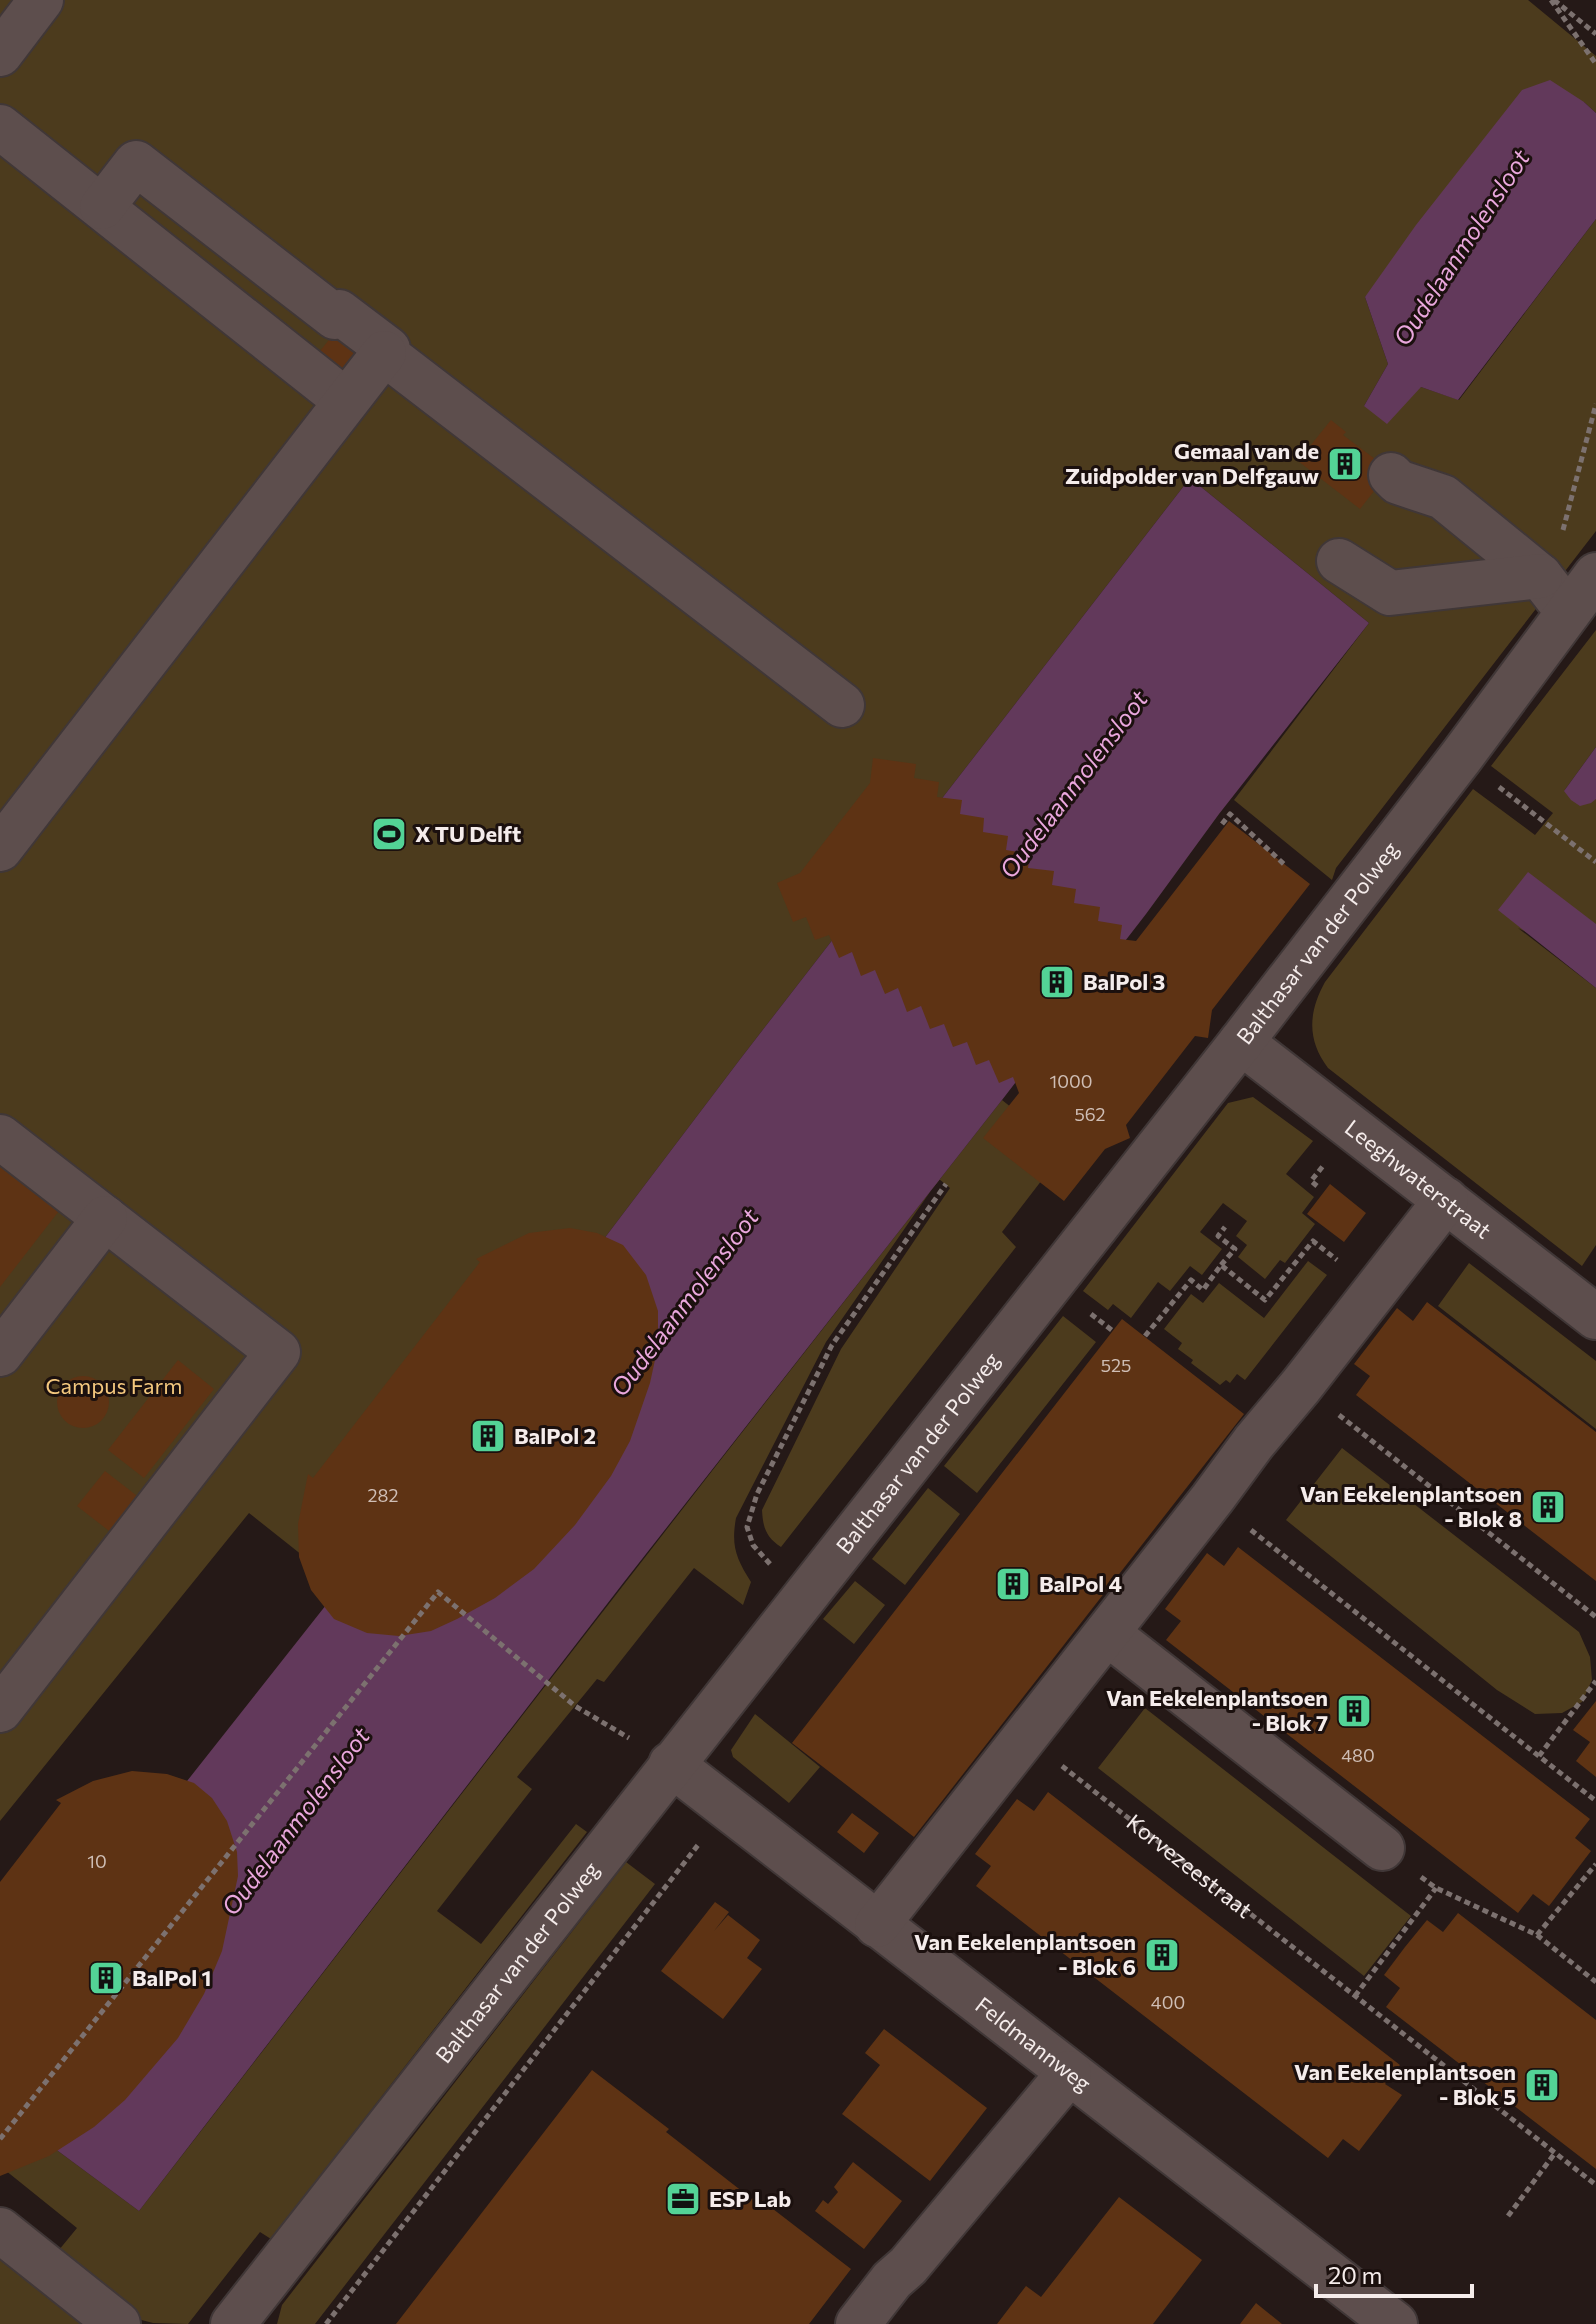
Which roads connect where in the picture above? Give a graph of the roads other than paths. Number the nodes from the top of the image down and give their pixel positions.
1 (41, 0) edge
2 (0, 54) edge
3 (0, 127) edge
4 (102, 207) junction
5 (384, 353) junction
6 (346, 401) junction
7 (1391, 475) dead end
8 (1339, 561) dead end
9 (1596, 575) edge
10 (1540, 576) junction
11 (1568, 612) junction
12 (842, 705) dead end
13 (0, 849) edge
14 (1241, 1042) junction
15 (0, 1137) edge
16 (1446, 1200) junction
17 (105, 1218) junction
18 (1596, 1317) edge
19 (0, 1354) edge
20 (1107, 1633) junction
21 (2, 1702) edge
22 (671, 1764) junction
23 (1382, 1848) road end
24 (877, 1925) junction
25 (1069, 2073) junction
26 (0, 2230) edge
27 (118, 2324) edge
28 (233, 2324) edge
29 (858, 2324) edge
30 (1395, 2324) edge

1 - 2 street
3 - 4 street
4 - 5 street
4 - 6 street
5 - 6 street
5 - 12 street
6 - 13 street
7 - 10 street
8 - 10 street
9 - 11 street, Balthasar van der Polweg
10 - 11 street
11 - 14 street, Balthasar van der Polweg
14 - 16 street, Leeghwaterstraat
14 - 22 street, Balthasar van der Polweg
15 - 17 street
16 - 18 street, Leeghwaterstraat
16 - 20 street
17 - 19 street
17 - 21 street
20 - 23 street
20 - 24 street
22 - 24 street, Feldmannweg
22 - 28 street, Balthasar van der Polweg
24 - 25 street, Feldmannweg
25 - 29 street
25 - 30 street, Feldmannweg
26 - 27 street

